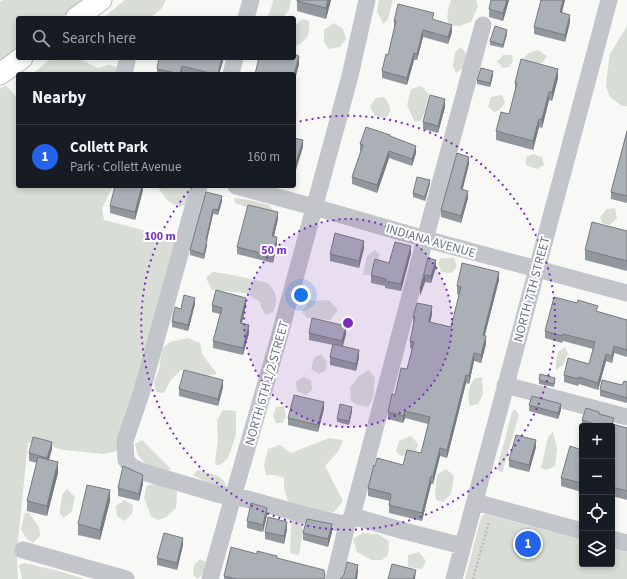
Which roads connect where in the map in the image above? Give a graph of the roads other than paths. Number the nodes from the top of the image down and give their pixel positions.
1 (101, 0) edge
2 (251, 0) edge
3 (367, 0) edge
4 (609, 0) edge
5 (79, 16) edge
6 (247, 16) edge
7 (483, 25) dead end
8 (19, 60) edge
9 (234, 60) edge
10 (232, 72) edge
11 (0, 74) edge
12 (198, 188) edge
13 (243, 188) edge
14 (314, 207) junction
15 (425, 239) junction
16 (537, 269) junction
17 (627, 293) edge
18 (505, 385) junction
19 (627, 417) edge
20 (233, 497) junction
21 (475, 502) junction
22 (350, 521) junction
23 (579, 530) edge
24 (615, 540) edge
25 (627, 543) edge
26 (463, 546) junction
27 (23, 550) dead end
28 (126, 579) edge
29 (210, 579) edge
30 (334, 579) edge
31 (454, 579) edge

1 - 5 main road
2 - 6 street
3 - 14 street, NORTH 6TH 1/2 STREET
4 - 16 street, NORTH 7TH STREET
7 - 15 street
8 - 11 main road
9 - 10 street
12 - 20 street
13 - 14 street, INDIANA AVENUE
14 - 15 street, INDIANA AVENUE
14 - 20 street, NORTH 6TH 1/2 STREET
15 - 16 street, INDIANA AVENUE
15 - 22 street
16 - 17 street, INDIANA AVENUE
16 - 18 street, NORTH 7TH STREET
18 - 19 street
18 - 21 street, NORTH 7TH STREET
20 - 22 street
20 - 29 street, NORTH 6TH 1/2 STREET
21 - 23 street
21 - 26 street, NORTH 7TH STREET
22 - 26 street
22 - 30 street
24 - 25 street
26 - 31 street, NORTH 7TH STREET
27 - 28 street

